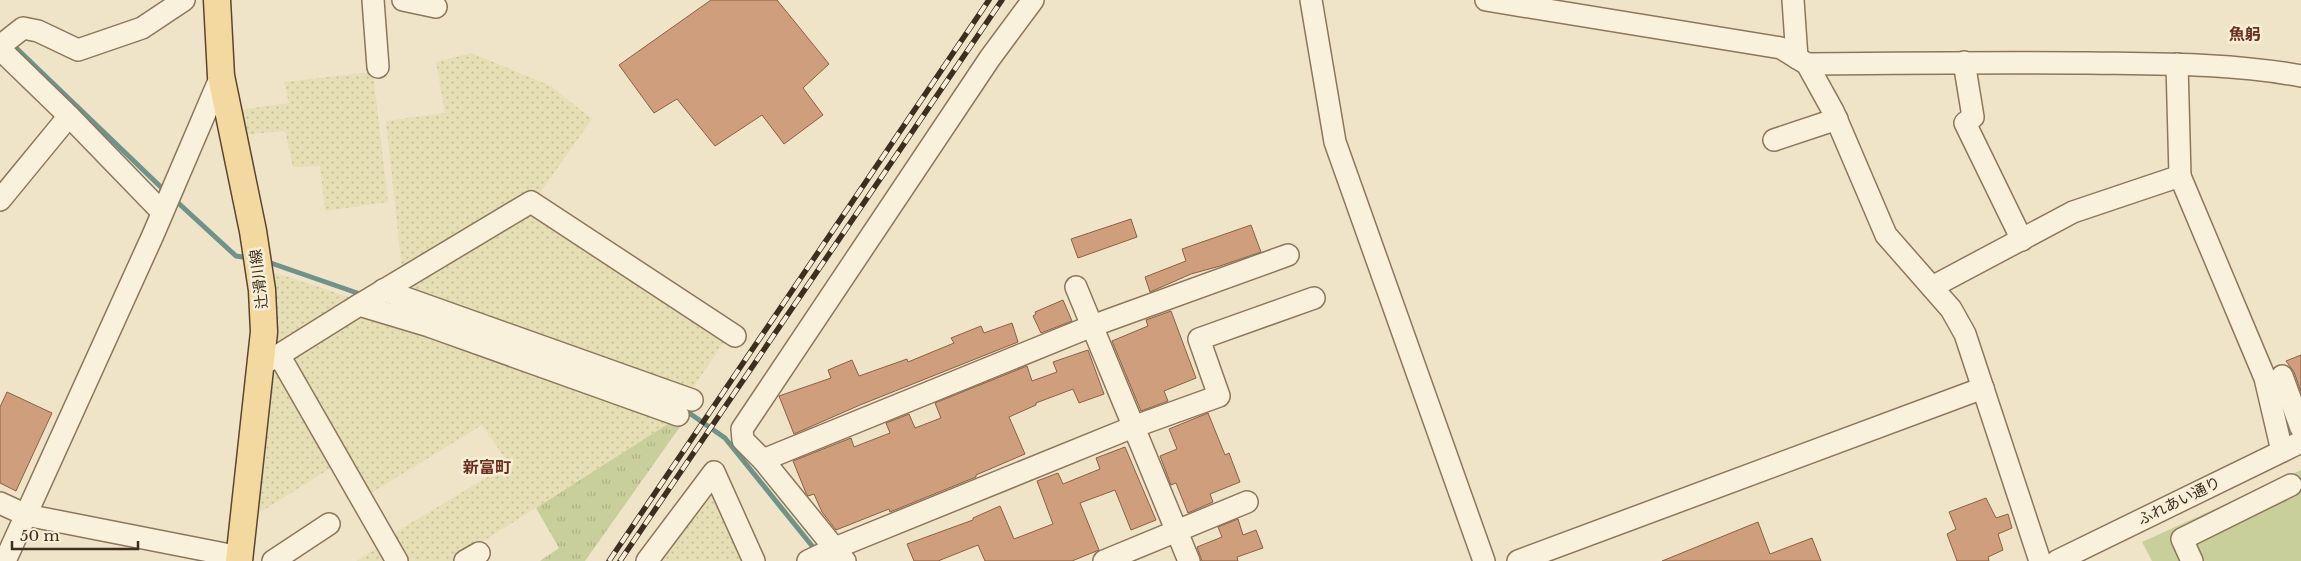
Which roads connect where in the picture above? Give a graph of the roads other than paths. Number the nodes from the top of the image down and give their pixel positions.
1 (184, 0) edge
2 (216, 0) edge
3 (373, 0) edge
4 (403, 0) edge
5 (1033, 0) edge
6 (1311, 0) edge
7 (1486, 0) edge
8 (1793, 0) edge
9 (436, 7) dead end
10 (0, 47) edge
11 (1802, 61) junction
12 (1964, 62) junction
13 (2177, 64) junction
14 (378, 67) dead end
15 (221, 76) junction
16 (2301, 76) edge
17 (70, 116) junction
18 (1837, 119) junction
19 (1774, 140) dead end
20 (2180, 176) junction
21 (0, 200) edge
22 (162, 212) junction
23 (2022, 240) junction
24 (1288, 255) dead end
25 (1076, 287) dead end
26 (1932, 287) junction
27 (383, 290) junction
28 (1314, 298) dead end
29 (359, 305) junction
30 (1092, 326) junction
31 (735, 336) dead end
32 (270, 360) junction
33 (2282, 376) dead end
34 (1983, 388) junction
35 (2299, 414) edge
36 (1133, 427) junction
37 (2292, 446) edge
38 (763, 460) junction
39 (2291, 485) dead end
40 (1247, 502) dead end
41 (0, 503) edge
42 (26, 515) junction
43 (329, 524) dead end
44 (1178, 530) junction
45 (840, 554) edge
46 (239, 559) edge
47 (5, 561) edge
48 (273, 561) edge
49 (397, 561) edge
50 (647, 561) edge
51 (754, 561) edge
52 (808, 561) edge
53 (1104, 561) edge
54 (1190, 561) edge
55 (1484, 561) edge
56 (1518, 561) edge
57 (2040, 561) edge
58 (2057, 561) edge
59 (2192, 561) edge

1 - 10 street
2 - 15 main road, 辻滑川線
3 - 14 street
4 - 9 street
5 - 38 street
6 - 55 street
7 - 11 street
8 - 11 street
10 - 17 street
11 - 12 street
11 - 18 street
12 - 13 street
12 - 23 street
13 - 16 street
13 - 20 street
15 - 22 street
15 - 32 main road, 辻滑川線
17 - 21 street
17 - 22 street
18 - 19 street
18 - 26 street
20 - 23 street
20 - 37 street
22 - 42 street
23 - 26 street
24 - 30 street
25 - 30 street
26 - 34 street
27 - 29 street
27 - 29 street
27 - 31 street
28 - 36 street
29 - 32 street
30 - 36 street
30 - 38 street
32 - 46 main road, 辻滑川線
32 - 49 street
33 - 35 street
34 - 56 street
34 - 57 street
36 - 44 street
36 - 45 street
37 - 58 street, ふれあい通り
38 - 45 street
39 - 59 street
40 - 44 street
41 - 42 street
42 - 46 street
42 - 47 street
43 - 48 street
44 - 53 street
44 - 54 street
45 - 52 street
50 - 51 street

